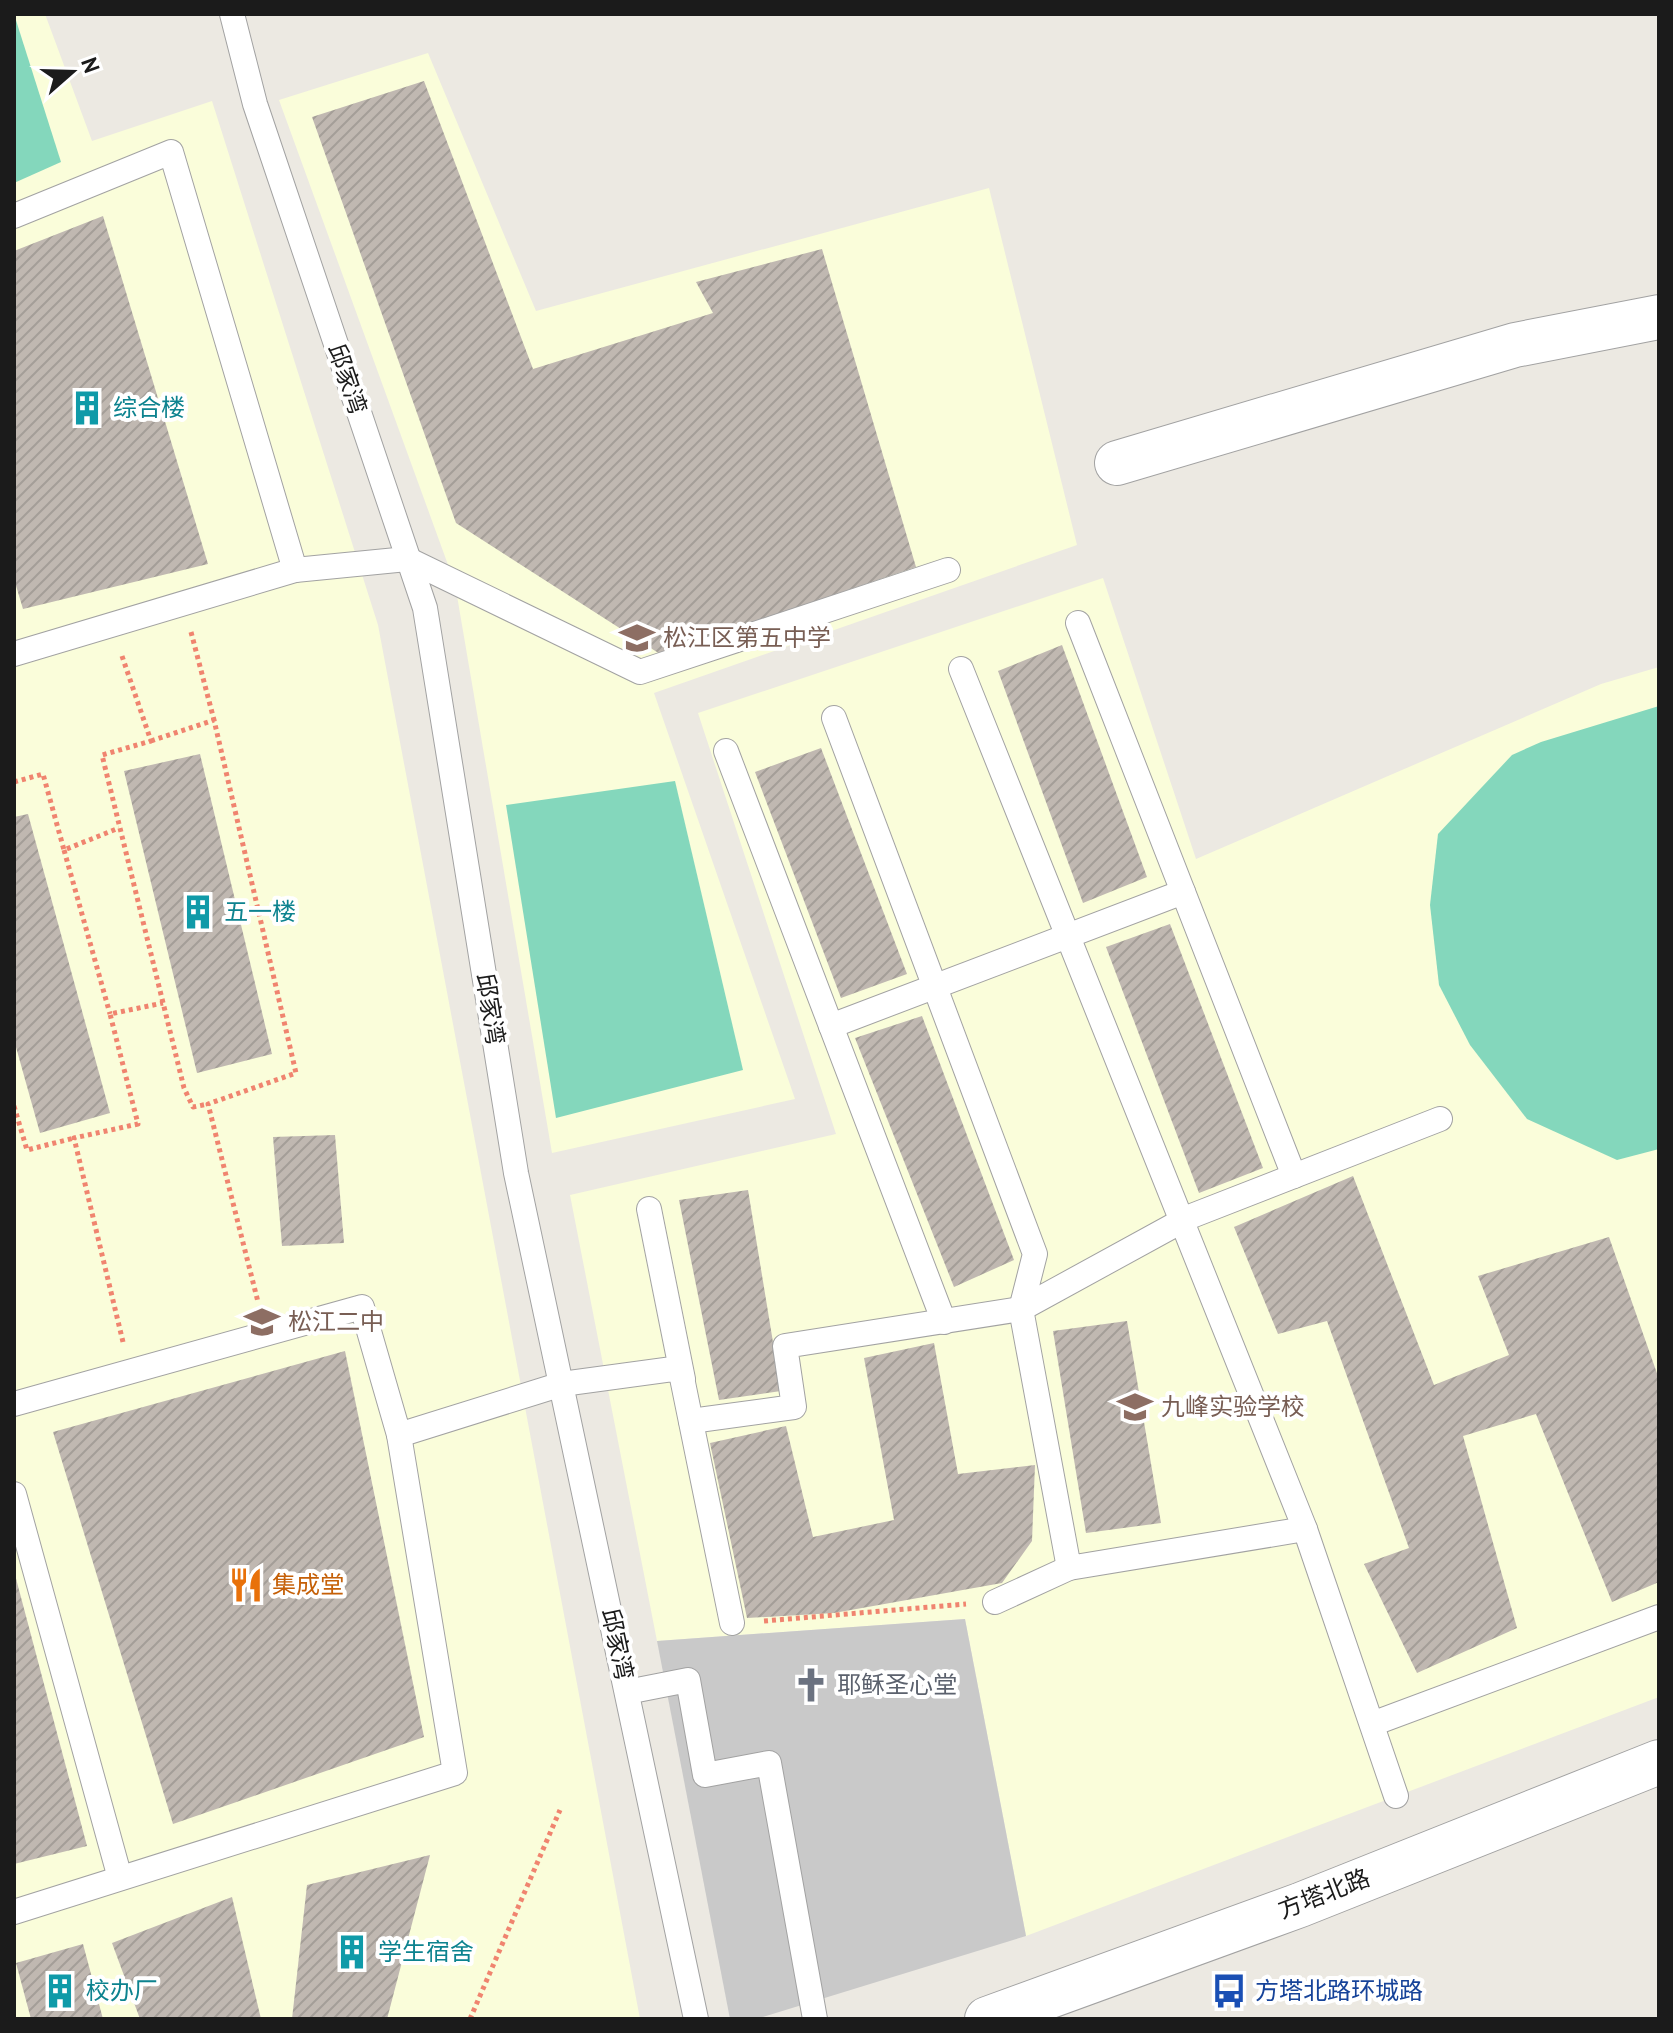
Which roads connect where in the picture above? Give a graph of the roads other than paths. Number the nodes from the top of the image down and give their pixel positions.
1 (232, 14) edge
2 (14, 216) edge
3 (1659, 317) edge
4 (1117, 463) dead end
5 (407, 559) junction
6 (295, 570) junction
7 (948, 570) dead end
8 (1078, 623) dead end
9 (14, 654) edge
10 (961, 669) dead end
11 (834, 718) dead end
12 (726, 751) dead end
13 (1183, 892) junction
14 (1068, 936) junction
15 (935, 987) junction
16 (831, 1026) junction
17 (1440, 1119) dead end
18 (1294, 1176) junction
19 (649, 1209) dead end
20 (1182, 1220) junction
21 (1021, 1309) junction
22 (944, 1322) junction
23 (683, 1379) junction
24 (562, 1384) junction
25 (14, 1404) edge
26 (691, 1421) junction
27 (399, 1435) junction
28 (14, 1494) edge
29 (1305, 1529) junction
30 (1069, 1568) junction
31 (995, 1602) road end
32 (1659, 1617) edge
33 (732, 1623) road end
34 (627, 1692) junction
35 (1372, 1724) junction
36 (1659, 1762) edge
37 (1396, 1796) dead end
38 (120, 1878) junction
39 (14, 1912) edge
40 (696, 2019) edge
41 (815, 2019) edge
42 (987, 2019) edge

1 - 5 lane, 邱家湾
2 - 6 lane
3 - 4 street
5 - 6 lane
5 - 7 lane
5 - 24 lane, 邱家湾
6 - 9 lane
8 - 13 lane
10 - 14 lane
11 - 15 lane
12 - 16 lane
13 - 14 lane
13 - 18 lane
14 - 15 lane
14 - 20 lane
15 - 16 lane
15 - 21 lane
16 - 22 lane
17 - 18 lane
18 - 20 lane
19 - 23 lane
20 - 21 lane
20 - 29 lane
21 - 22 lane
21 - 30 lane
22 - 26 lane
23 - 24 lane
23 - 26 lane
24 - 27 lane
24 - 34 lane, 邱家湾
25 - 27 lane
26 - 33 lane
27 - 38 lane
28 - 38 lane
29 - 30 lane
29 - 35 lane
30 - 31 lane
32 - 35 lane
34 - 40 lane, 邱家湾
34 - 41 lane
35 - 37 lane
36 - 42 street, 方塔北路
38 - 39 lane

